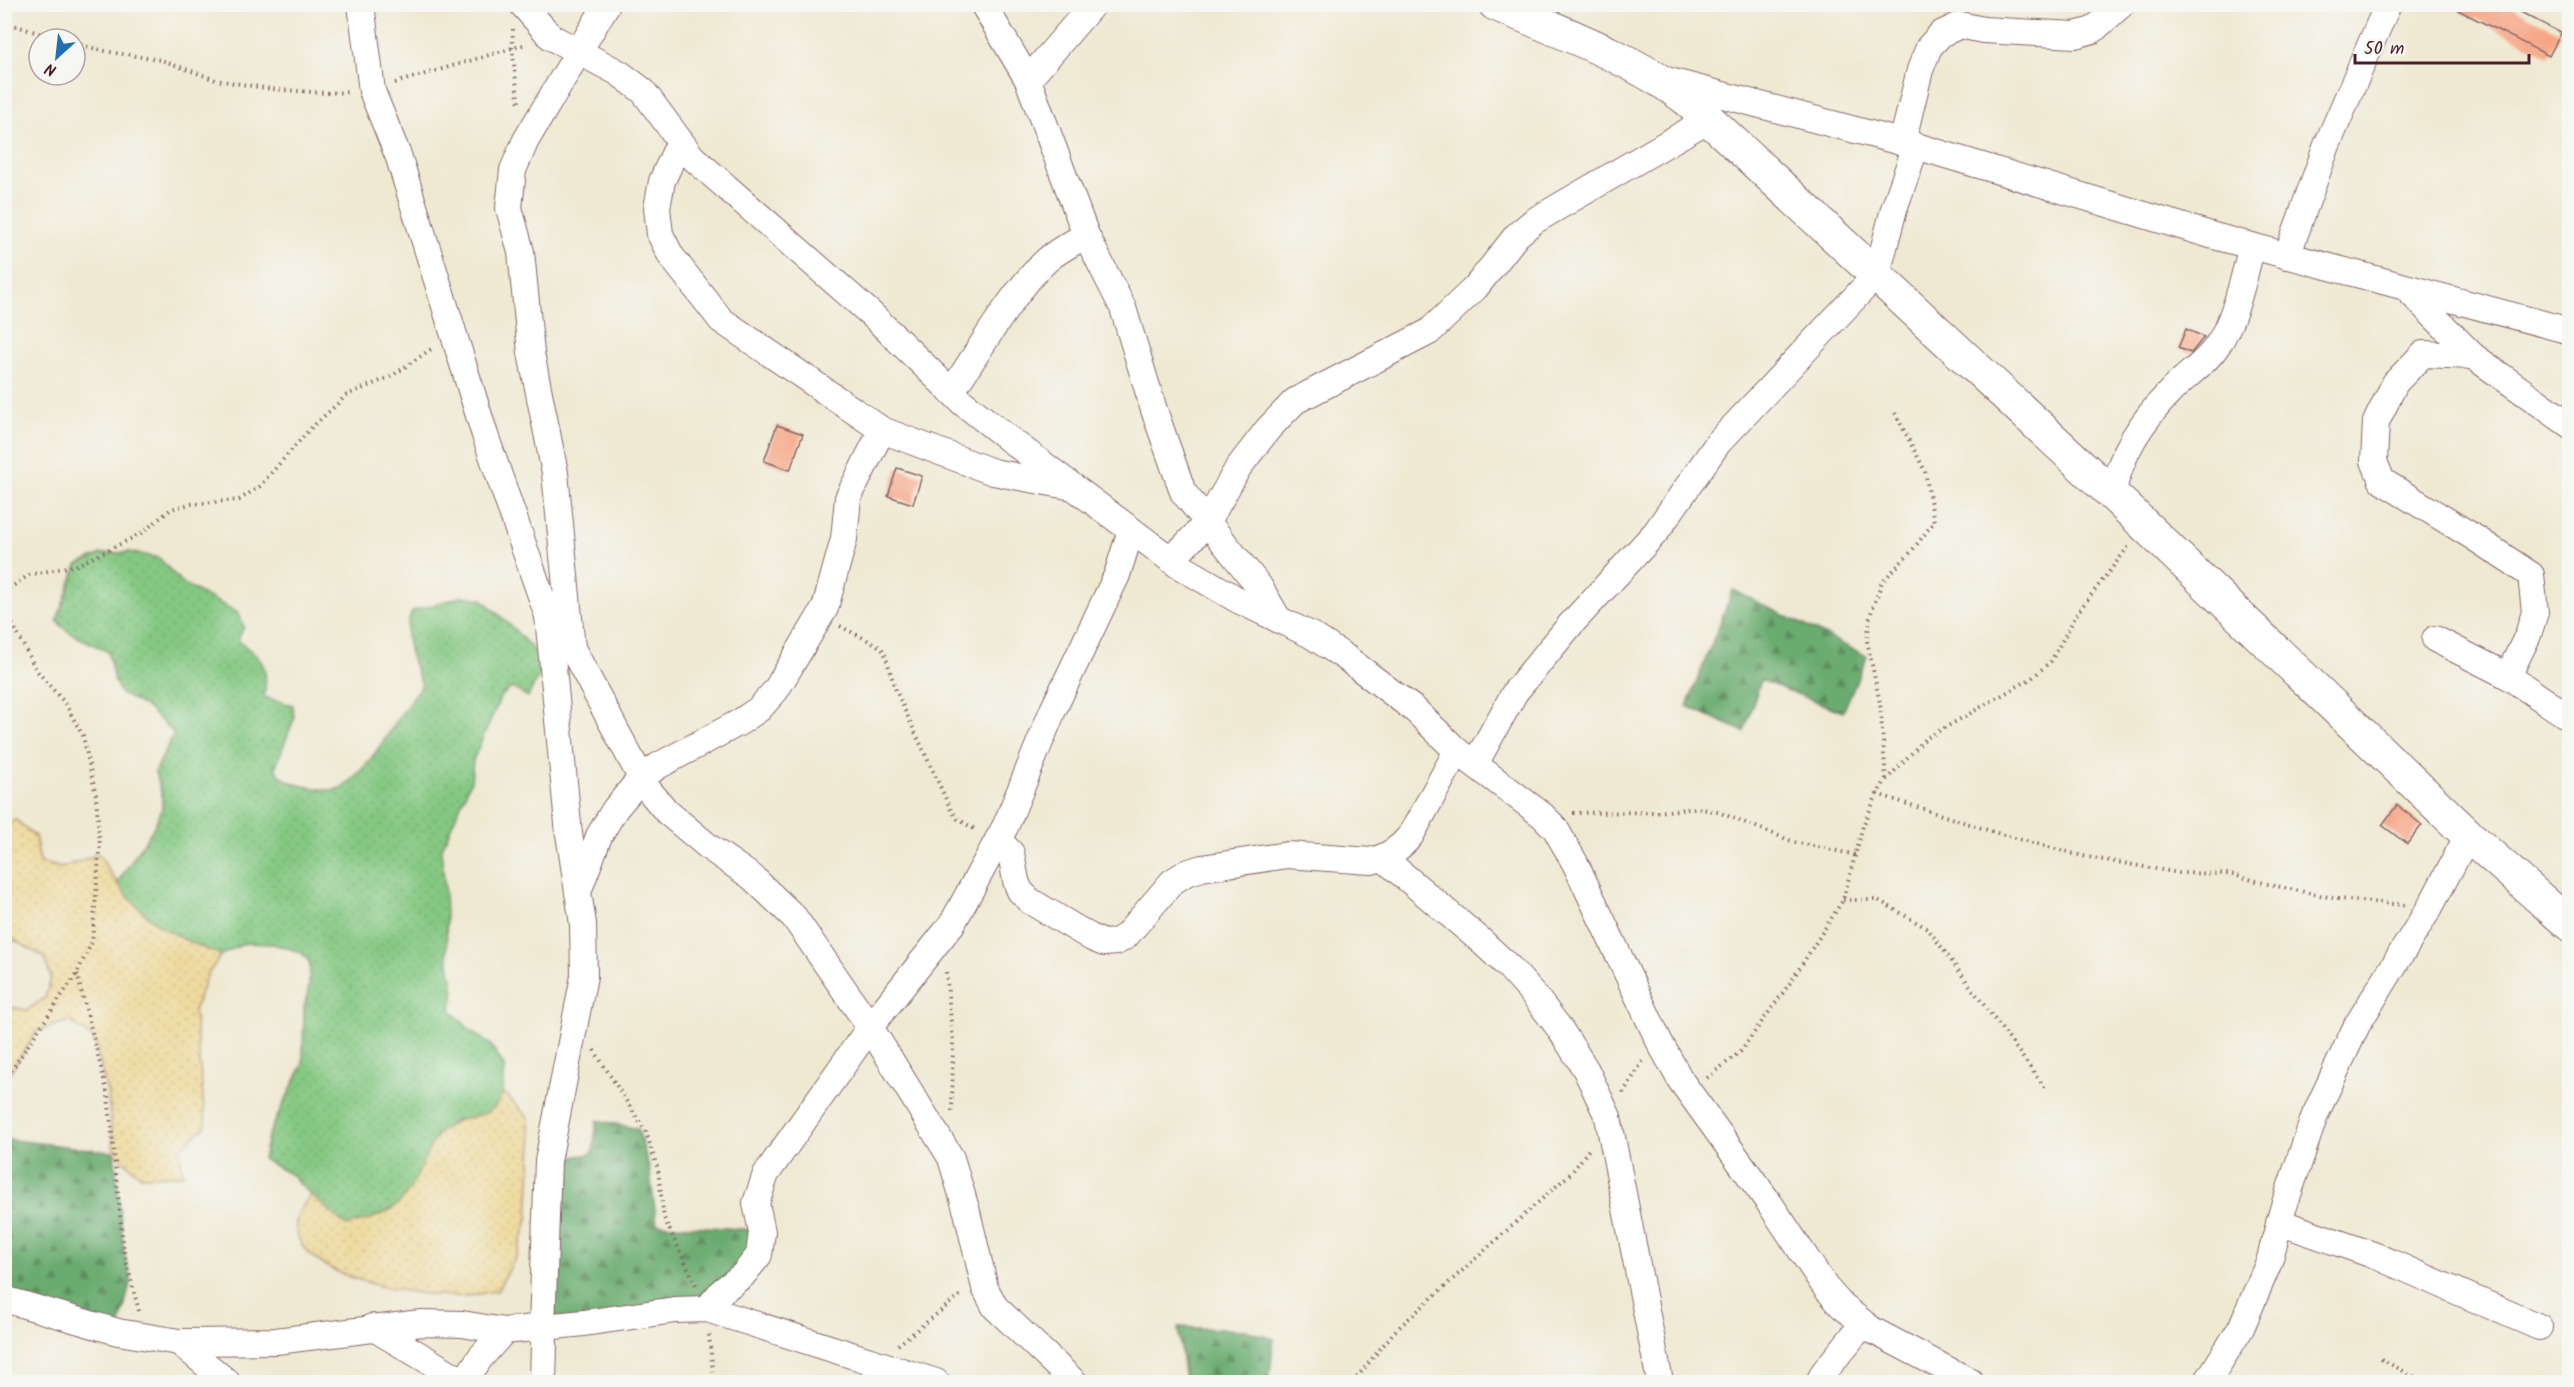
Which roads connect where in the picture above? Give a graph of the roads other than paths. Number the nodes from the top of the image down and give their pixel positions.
1 (361, 4) edge
2 (607, 4) edge
3 (983, 4) edge
4 (1093, 4) edge
5 (1495, 4) edge
6 (2122, 4) edge
7 (2388, 4) edge
8 (517, 15) edge
9 (579, 52) junction
10 (1648, 75) junction
11 (1028, 80) junction
12 (1709, 119) junction
13 (680, 141) junction
14 (1909, 144) junction
15 (1086, 235) junction
16 (2253, 246) junction
17 (2287, 256) junction
18 (1877, 274) junction
19 (2405, 287) junction
20 (2570, 331) edge
21 (2473, 356) junction
22 (952, 391) junction
23 (2570, 425) edge
24 (882, 430) junction
25 (1074, 487) junction
26 (2112, 494) junction
27 (1207, 523) junction
28 (1131, 530) junction
29 (1168, 557) junction
30 (548, 616) junction
31 (1279, 620) junction
32 (2435, 639) dead end
33 (572, 648) junction
34 (2508, 676) junction
35 (2570, 718) edge
36 (1466, 757) junction
37 (641, 778) junction
38 (2468, 835) junction
39 (998, 840) junction
40 (1383, 858) junction
41 (578, 892) junction
42 (2570, 925) edge
43 (870, 1027) junction
44 (2279, 1222) junction
45 (4, 1299) edge
46 (707, 1309) junction
47 (1863, 1324) junction
48 (542, 1327) junction
49 (2539, 1327) dead end
50 (372, 1328) junction
51 (504, 1331) junction
52 (178, 1342) junction
53 (226, 1383) edge
54 (464, 1383) edge
55 (543, 1383) edge
56 (936, 1383) edge
57 (1074, 1383) edge
58 (1660, 1383) edge
59 (1819, 1383) edge
60 (1971, 1383) edge
61 (2207, 1383) edge

1 - 30 street
2 - 9 street
3 - 11 street
4 - 11 street
5 - 10 street
6 - 14 street
7 - 17 street
8 - 9 street
9 - 13 street
9 - 33 street
10 - 12 street
10 - 14 street
11 - 15 street
12 - 18 street
12 - 27 street
13 - 22 street
13 - 24 street
14 - 16 street
14 - 18 street
15 - 22 street
15 - 27 street
16 - 17 street
16 - 26 street
17 - 19 street
18 - 26 street
18 - 36 street
19 - 20 street
19 - 21 street
21 - 23 street
21 - 34 street
22 - 25 street
24 - 25 street
24 - 37 street
25 - 28 street
26 - 38 street
27 - 29 street
27 - 31 street
28 - 29 street
28 - 39 street
29 - 31 street
30 - 33 street
30 - 41 street
31 - 36 street
32 - 34 street
33 - 37 street
34 - 35 street
36 - 40 street
36 - 47 street
37 - 41 street
37 - 43 street
38 - 42 street
38 - 44 street
39 - 40 street
39 - 43 street
40 - 58 street
41 - 48 street
43 - 46 street
43 - 57 street
44 - 49 street
44 - 61 street
45 - 52 street
46 - 48 street
46 - 56 street
47 - 59 street
47 - 60 street
48 - 51 street
48 - 55 street
50 - 51 street
50 - 52 street
50 - 54 street
51 - 54 street
52 - 53 street

